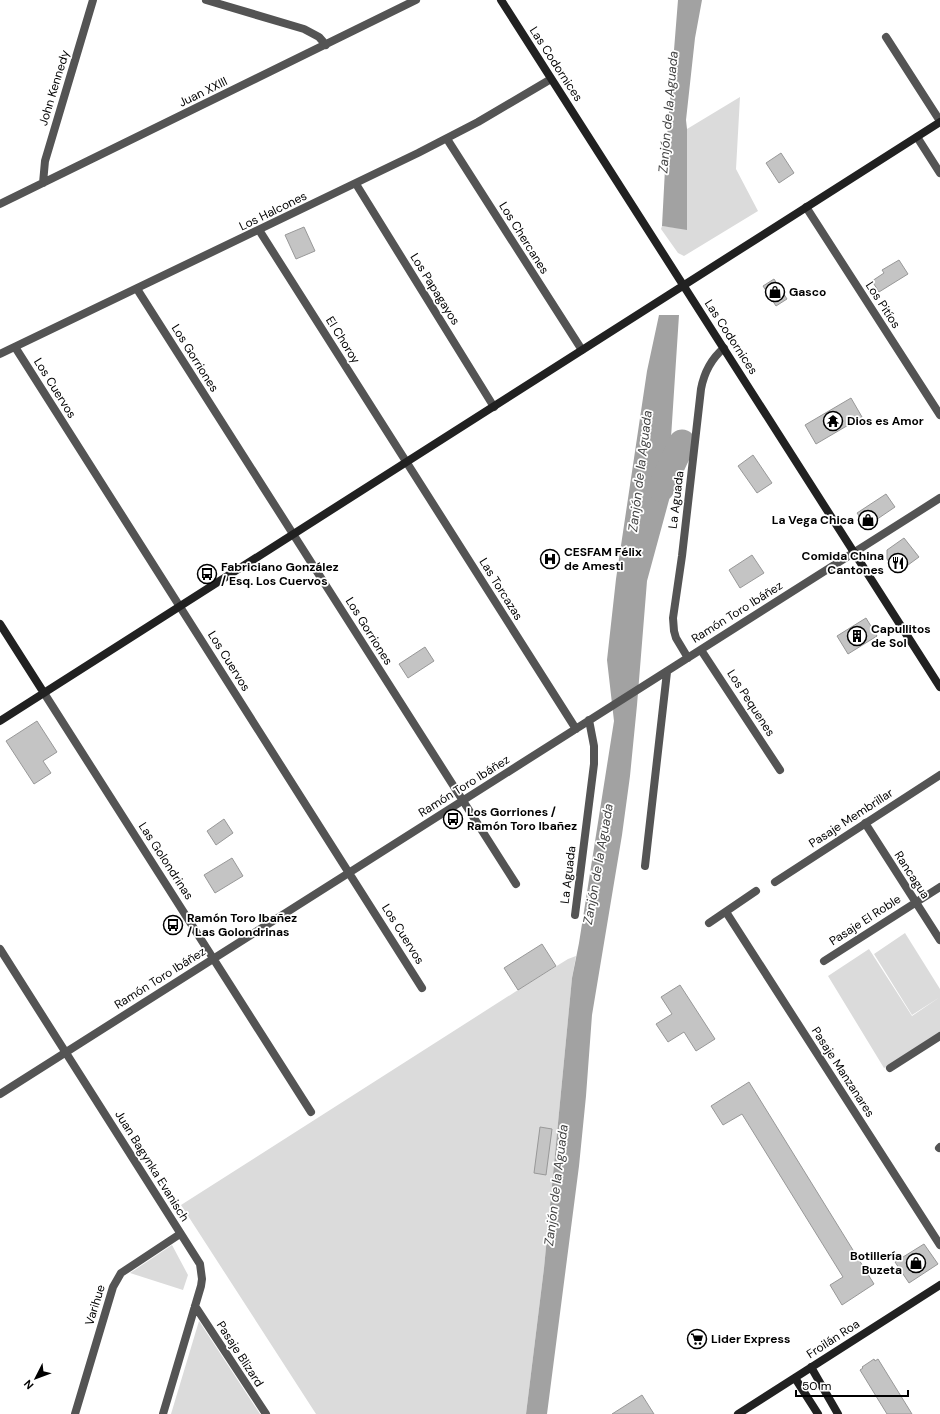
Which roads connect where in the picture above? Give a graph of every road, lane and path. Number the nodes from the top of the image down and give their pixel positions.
1 (93, 0) edge
2 (206, 0) edge
3 (416, 0) edge
4 (501, 0) edge
5 (886, 37) dead end
6 (326, 45) junction
7 (552, 79) junction
8 (940, 122) edge
9 (917, 137) junction
10 (447, 139) junction
11 (940, 173) edge
12 (43, 183) junction
13 (356, 184) junction
14 (0, 204) edge
15 (806, 207) junction
16 (260, 230) junction
17 (683, 286) junction
18 (137, 289) junction
19 (15, 347) junction
20 (724, 348) junction
21 (582, 350) junction
22 (0, 354) edge
23 (494, 407) junction
24 (940, 415) edge
25 (406, 462) junction
26 (940, 498) edge
27 (293, 535) junction
28 (854, 552) junction
29 (180, 607) junction
30 (0, 624) edge
31 (701, 650) junction
32 (688, 658) junction
33 (667, 672) junction
34 (940, 687) edge
35 (44, 693) junction
36 (590, 720) junction
37 (0, 721) edge
38 (576, 729) junction
39 (780, 770) dead end
40 (940, 775) edge
41 (463, 800) junction
42 (865, 823) junction
43 (645, 866) dead end
44 (349, 873) junction
45 (775, 882) dead end
46 (516, 884) dead end
47 (940, 887) edge
48 (756, 892) dead end
49 (916, 902) junction
50 (726, 912) junction
51 (575, 915) dead end
52 (709, 923) dead end
53 (940, 940) edge
54 (0, 949) edge
55 (214, 958) junction
56 (824, 961) dead end
57 (422, 988) dead end
58 (940, 1036) edge
59 (65, 1052) junction
60 (890, 1068) dead end
61 (0, 1094) edge
62 (311, 1112) dead end
63 (180, 1234) junction
64 (940, 1245) edge
65 (940, 1285) edge
66 (195, 1306) junction
67 (811, 1367) junction
68 (795, 1378) junction
69 (75, 1414) edge
70 (163, 1414) edge
71 (266, 1414) edge
72 (738, 1414) edge
73 (818, 1414) edge
74 (838, 1414) edge

1 - 12 street, John Kennedy
2 - 6 street
3 - 6 street, Juan XXIII
4 - 7 street, Las Codornices
5 - 8 street
6 - 12 street, Juan XXIII
7 - 10 street, Los Halcones
7 - 17 street, Las Codornices
8 - 9 street
9 - 11 street
9 - 15 street
10 - 13 street, Los Halcones
10 - 21 street, Los Chercanes
12 - 14 street, Juan XXIII
13 - 16 street, Los Halcones
13 - 23 street, Los Papagayos
15 - 17 street
15 - 24 street, Los Pitíos
16 - 18 street, Los Halcones
16 - 25 street, El Choroy
17 - 20 street, Las Codornices
17 - 21 street
18 - 19 street, Los Halcones
18 - 27 street, Los Gorriones
19 - 22 street, Los Halcones
19 - 29 street, Los Cuervos
20 - 28 street, Las Codornices
20 - 32 street, La Aguada
21 - 23 street
23 - 25 street
25 - 27 street
25 - 38 street, Las Torcazas
26 - 28 street, Ramón Toro Ibáñez
27 - 29 street
27 - 41 street, Los Gorriones
28 - 31 street, Ramón Toro Ibáñez
28 - 34 street, Las Codornices
29 - 35 street
29 - 44 street, Los Cuervos
30 - 35 street, Las Golondrinas
31 - 32 street, Ramón Toro Ibáñez
31 - 39 street, Los Pequenes
32 - 33 street, Ramón Toro Ibáñez
33 - 36 street, Ramón Toro Ibáñez
33 - 43 street
35 - 37 street
35 - 55 street, Las Golondrinas
36 - 38 street, Ramón Toro Ibáñez
36 - 51 street, La Aguada
38 - 41 street, Ramón Toro Ibáñez
40 - 42 street, Pasaje Membrillar
41 - 44 street, Ramón Toro Ibáñez
41 - 46 street, Los Gorriones
42 - 45 street, Pasaje Membrillar
42 - 49 street, Rancagua
44 - 55 street, Ramón Toro Ibáñez
44 - 57 street, Los Cuervos
47 - 49 street, Pasaje El Roble
48 - 50 street
49 - 53 street, Rancagua
49 - 56 street, Pasaje El Roble
50 - 52 street
50 - 64 street, Pasaje Manzanares
54 - 59 street, Juan Bagynka Evanisch
55 - 59 street, Ramón Toro Ibáñez
55 - 62 street, Las Golondrinas
58 - 60 street
59 - 61 street, Ramón Toro Ibáñez
59 - 63 street, Juan Bagynka Evanisch
63 - 66 street, Juan Bagynka Evanisch
63 - 69 street, Varihue
65 - 67 street, Froilán Roa
66 - 70 street, Juan Bagynka Evanisch
66 - 71 street, Pasaje Blizard
67 - 68 street, Froilán Roa
67 - 74 street
68 - 72 street, Froilán Roa
68 - 73 street

